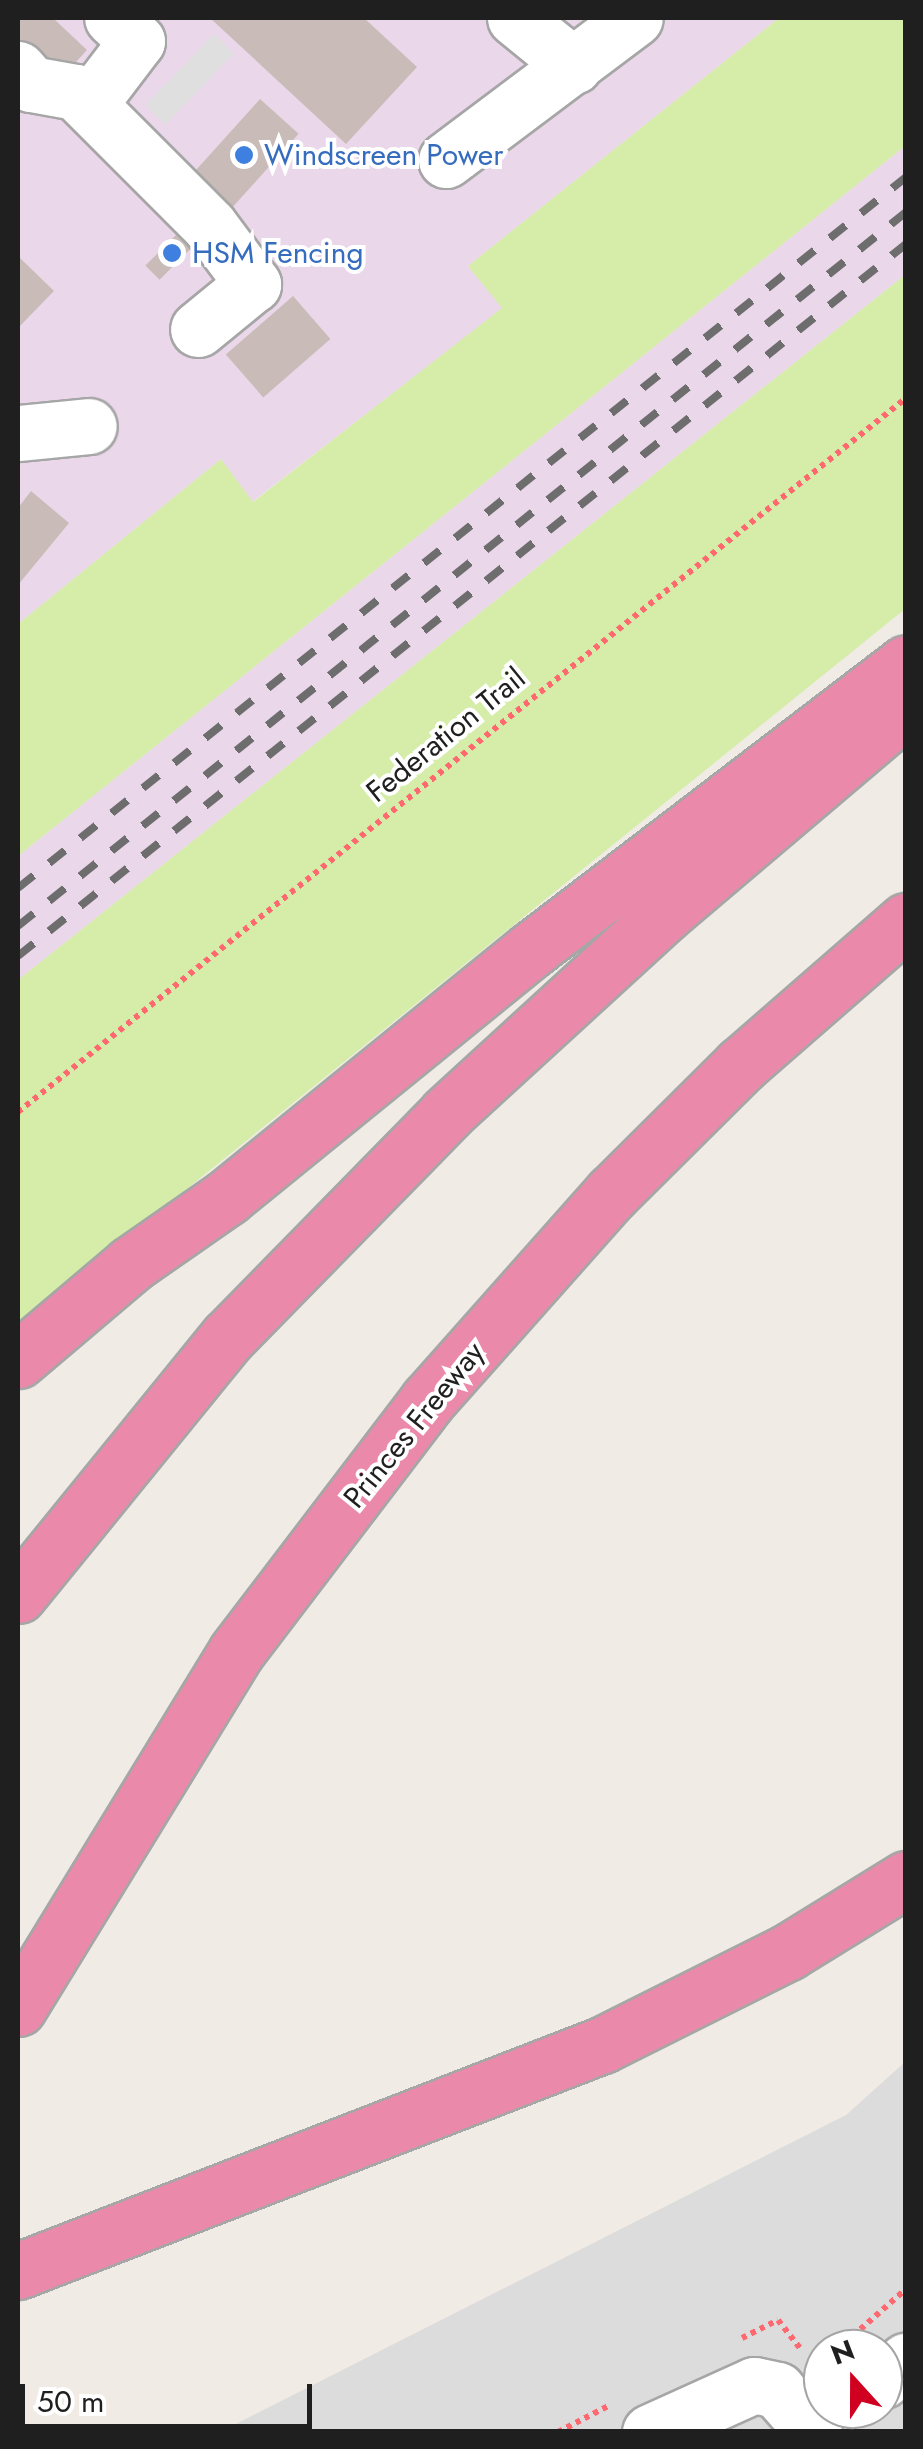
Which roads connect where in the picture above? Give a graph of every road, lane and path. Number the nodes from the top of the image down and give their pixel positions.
1 (112, 18) edge
2 (515, 18) edge
3 (635, 18) edge
4 (574, 66) junction
5 (18, 68) edge
6 (89, 104) junction
7 (446, 160) dead end
8 (198, 329) dead end
9 (906, 398) edge
10 (89, 426) dead end
11 (18, 433) edge
12 (906, 663) edge
13 (906, 709) edge
14 (906, 921) edge
15 (18, 1112) edge
16 (227, 1197) junction
17 (18, 1360) edge
18 (18, 1404) edge
19 (18, 1594) edge
20 (906, 1878) edge
21 (18, 2008) edge
22 (18, 2271) edge
23 (906, 2289) edge
24 (861, 2329) edge
25 (650, 2432) edge
26 (814, 2432) edge

1 - 6 street
2 - 4 street
3 - 4 street
4 - 7 street
5 - 6 street
6 - 8 street
9 - 15 path, Federation Trail
10 - 11 street
12 - 16 highway
13 - 19 highway
14 - 21 highway, Princes Freeway
16 - 17 highway
16 - 18 highway
20 - 22 highway
23 - 24 path
25 - 26 street

